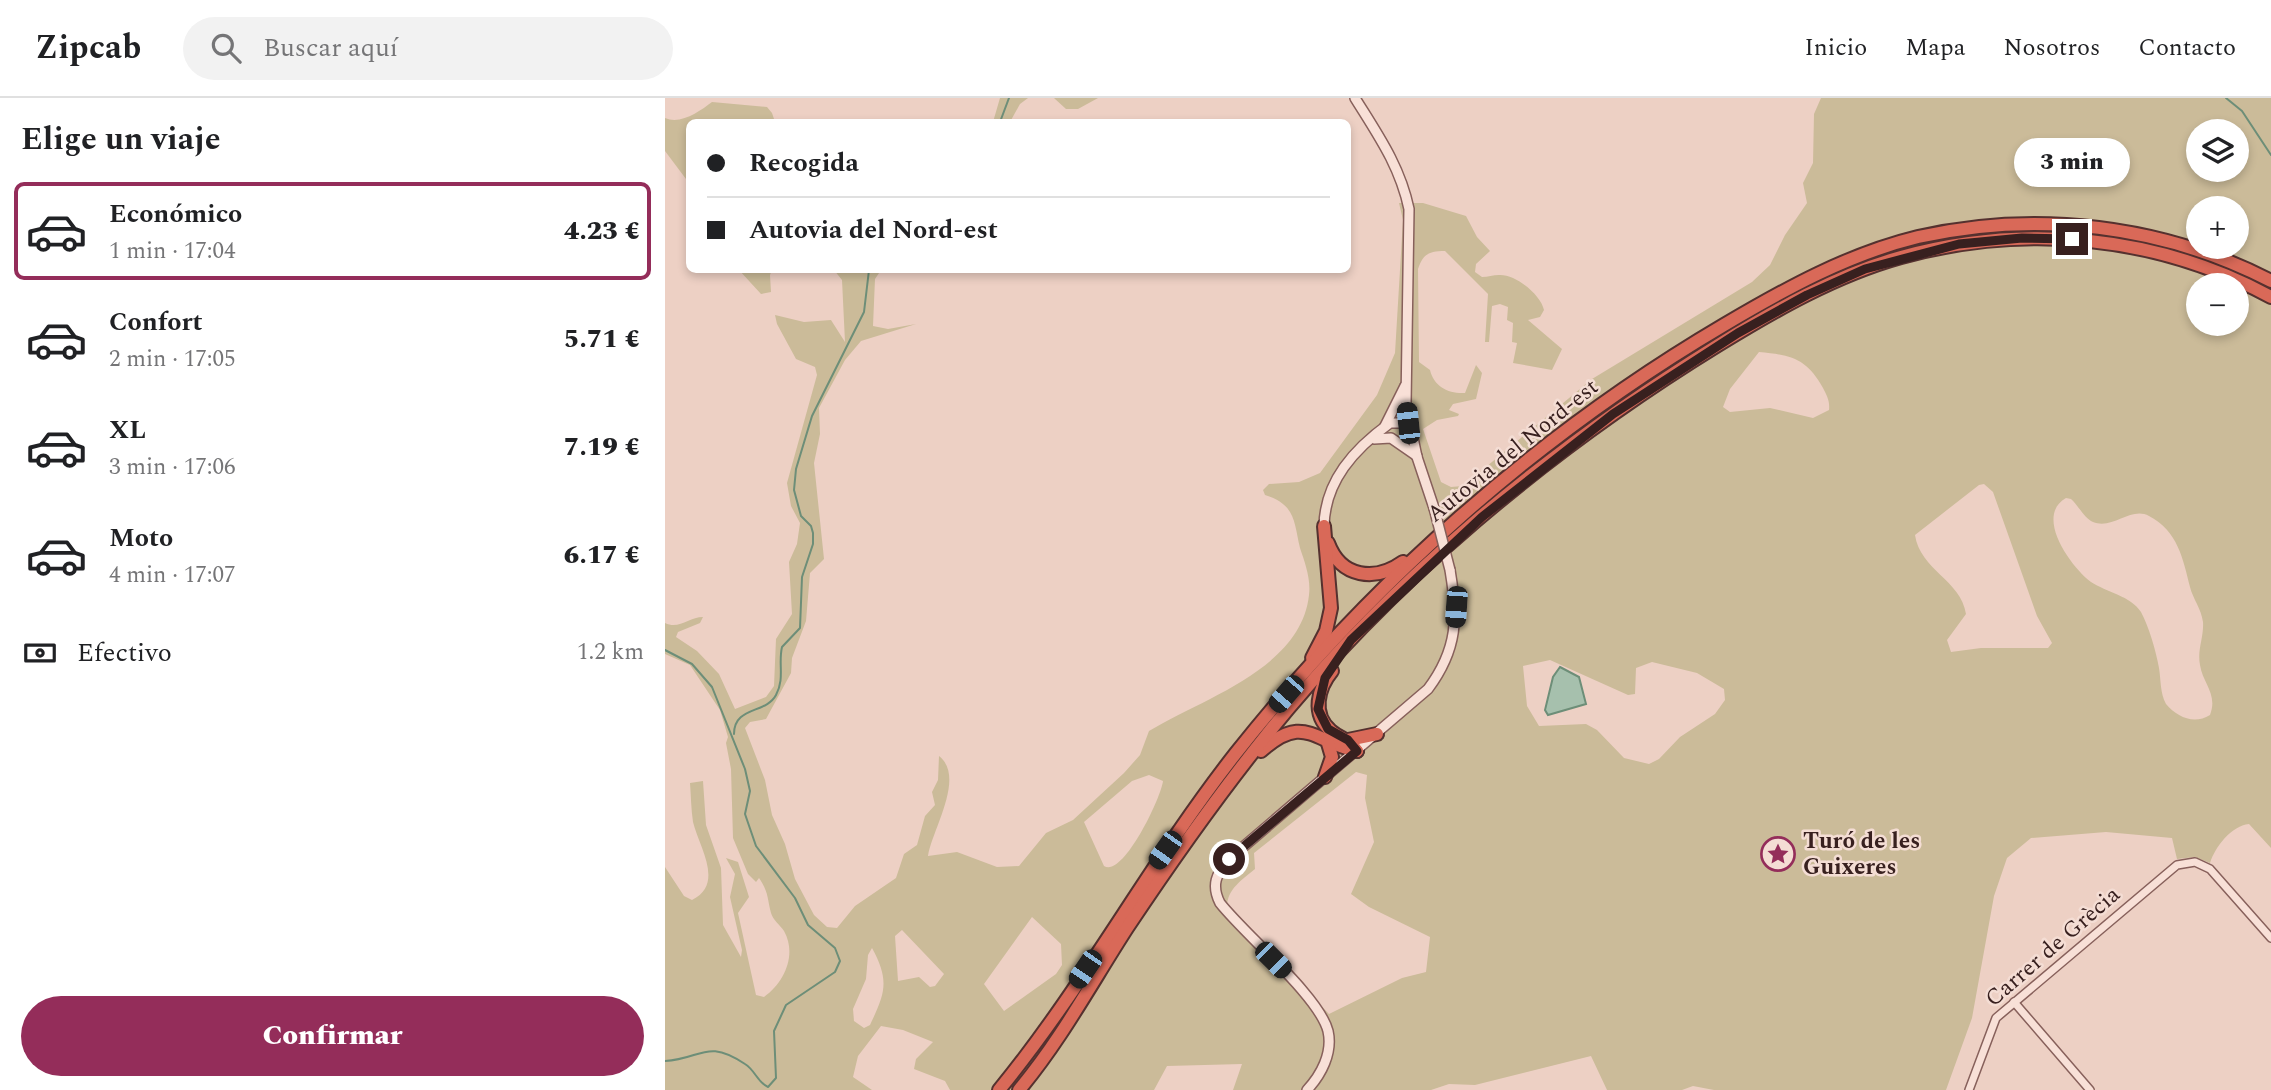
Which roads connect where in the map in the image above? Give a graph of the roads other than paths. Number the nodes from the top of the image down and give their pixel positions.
1 (1355, 98) edge
2 (2271, 281) edge
3 (2271, 297) edge
4 (1405, 384) junction
5 (1408, 423) junction
6 (1385, 426) junction
7 (1383, 437) junction
8 (1372, 440) junction
9 (1417, 457) junction
10 (1324, 526) junction
11 (1425, 550) junction
12 (1351, 640) junction
13 (1303, 674) junction
14 (1377, 734) junction
15 (1327, 740) junction
16 (1348, 740) junction
17 (1357, 751) junction
18 (1246, 761) junction
19 (1325, 777) junction
20 (2271, 938) edge
21 (2014, 1002) junction
22 (999, 1090) edge
23 (1019, 1090) edge
24 (1307, 1090) edge
25 (1969, 1090) edge
26 (2090, 1090) edge

1 - 4 street
2 - 11 highway, Autovia del Nord-est
3 - 12 highway, Autovia del Nord-est
4 - 5 street
4 - 6 street
5 - 6 street
5 - 7 street
5 - 9 street
6 - 8 street
7 - 8 street
7 - 9 street
8 - 10 street
9 - 14 street, bridge
10 - 11 highway
10 - 13 highway
11 - 13 highway, Autovia del Nord-est
12 - 16 highway
12 - 18 highway, Autovia del Nord-est
13 - 22 highway, Autovia del Nord-est
14 - 16 highway
14 - 17 street
15 - 17 highway
15 - 18 highway
15 - 19 highway
16 - 17 highway
17 - 19 street
18 - 23 highway, Autovia del Nord-est
19 - 24 street
20 - 21 street, Carrer de Grècia
21 - 25 street, Carrer de Grècia
21 - 26 street

